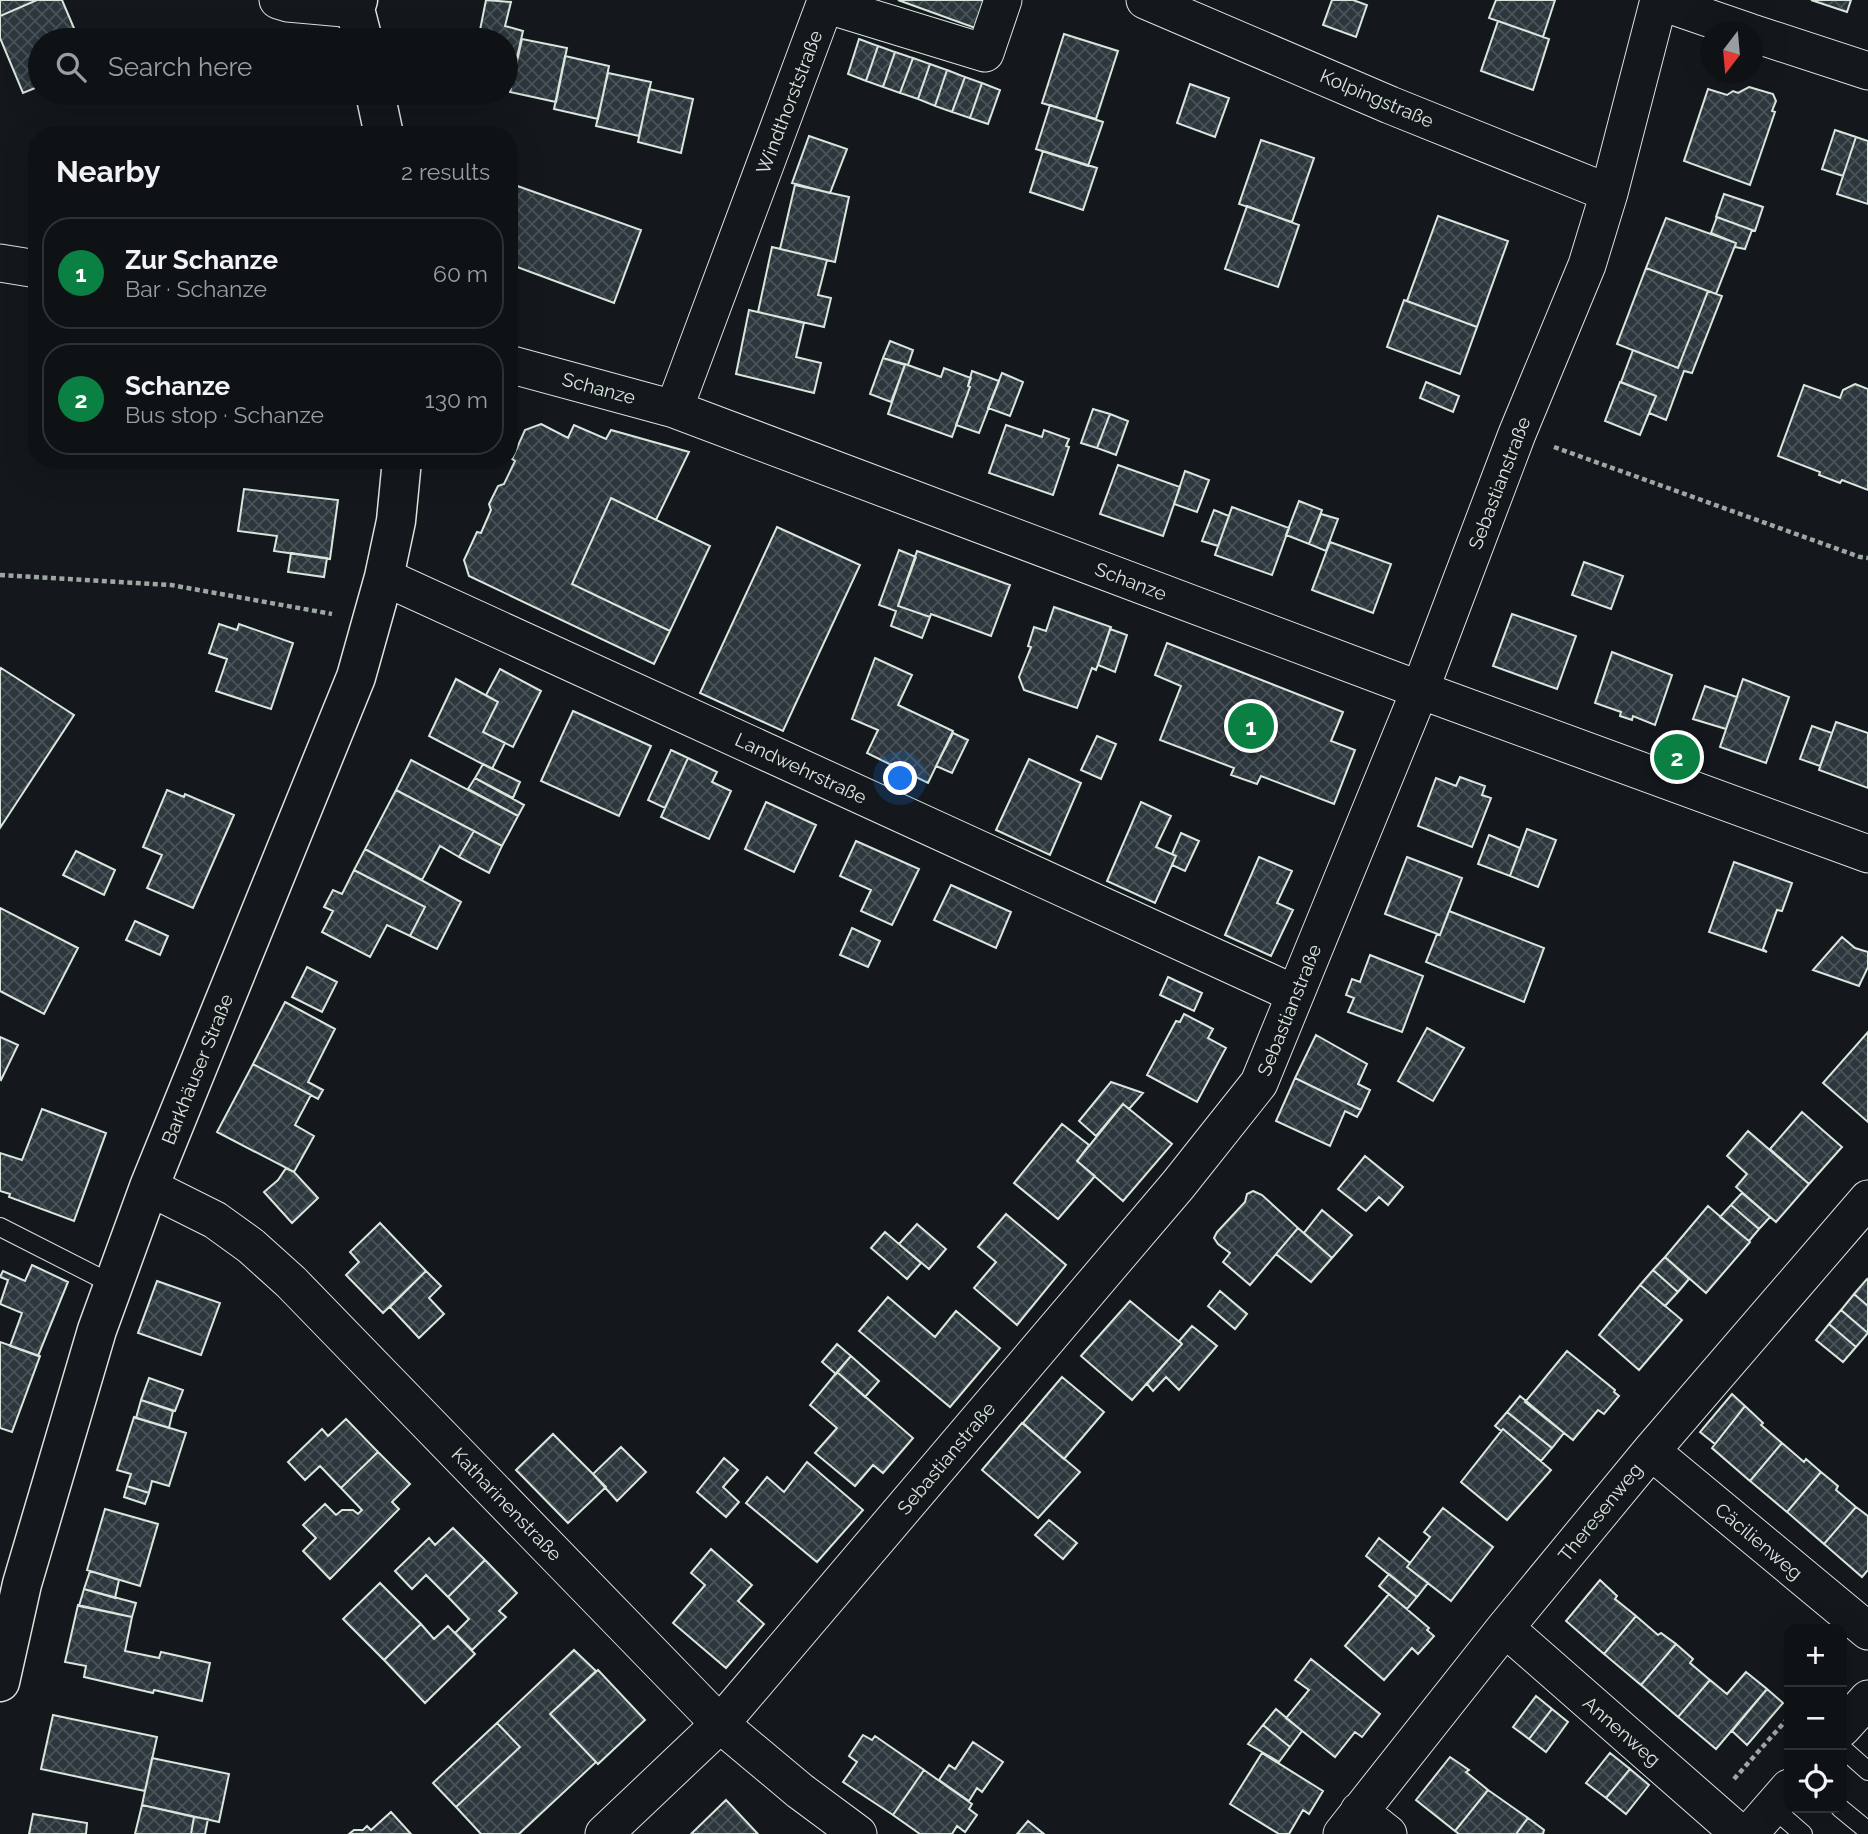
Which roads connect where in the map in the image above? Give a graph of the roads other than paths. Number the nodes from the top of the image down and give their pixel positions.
1 (278, 0) edge
2 (1003, 0) edge
3 (1145, 0) edge
4 (1659, 1) edge
5 (359, 16) edge
6 (1718, 21) edge
7 (1763, 36) edge
8 (1868, 71) edge
9 (378, 105) edge
10 (382, 126) edge
11 (1609, 194) junction
12 (0, 263) edge
13 (28, 268) edge
14 (518, 366) edge
15 (674, 409) junction
16 (401, 469) edge
17 (384, 576) junction
18 (1420, 690) junction
19 (1868, 854) edge
20 (1295, 994) junction
21 (149, 1187) junction
22 (1868, 1199) edge
23 (0, 1227) edge
24 (114, 1285) junction
25 (1650, 1451) junction
26 (1505, 1628) junction
27 (1868, 1631) edge
28 (0, 1682) edge
29 (720, 1724) junction
30 (1844, 1750) edge
31 (1867, 1770) edge
32 (1781, 1798) edge
33 (1846, 1813) edge
34 (1351, 1822) edge
35 (1868, 1831) edge
36 (604, 1834) edge
37 (858, 1834) edge
38 (1388, 1834) edge
39 (1740, 1834) edge
40 (1749, 1834) edge
41 (1803, 1834) edge

1 - 5 street
2 - 15 street, Windthorststraße
3 - 11 street, Kolpingstraße
4 - 6 street, Sebastianstraße
4 - 11 street, Sebastianstraße
7 - 8 street, Sebastianstraße
9 - 10 street
11 - 18 street, Sebastianstraße
12 - 13 street
14 - 15 street, Schanze
15 - 18 street, Schanze
16 - 17 street, Barkhäuser Straße
17 - 20 street, Landwehrstraße
17 - 21 street, Barkhäuser Straße
18 - 19 street, Schanze
18 - 20 street, Sebastianstraße
20 - 29 street, Sebastianstraße
21 - 24 street, Barkhäuser Straße
21 - 29 street, Katharinenstraße
22 - 25 street, Theresenweg
23 - 24 lane
24 - 28 street, Barkhäuser Straße
25 - 26 street, Theresenweg
25 - 27 street, Cäcilienweg
26 - 34 street, Theresenweg
26 - 39 street, Annenweg
29 - 36 street, Sebastianstraße
29 - 37 street, Katharinenstraße
30 - 31 lane
32 - 40 street
32 - 41 lane
33 - 35 lane
34 - 38 street

